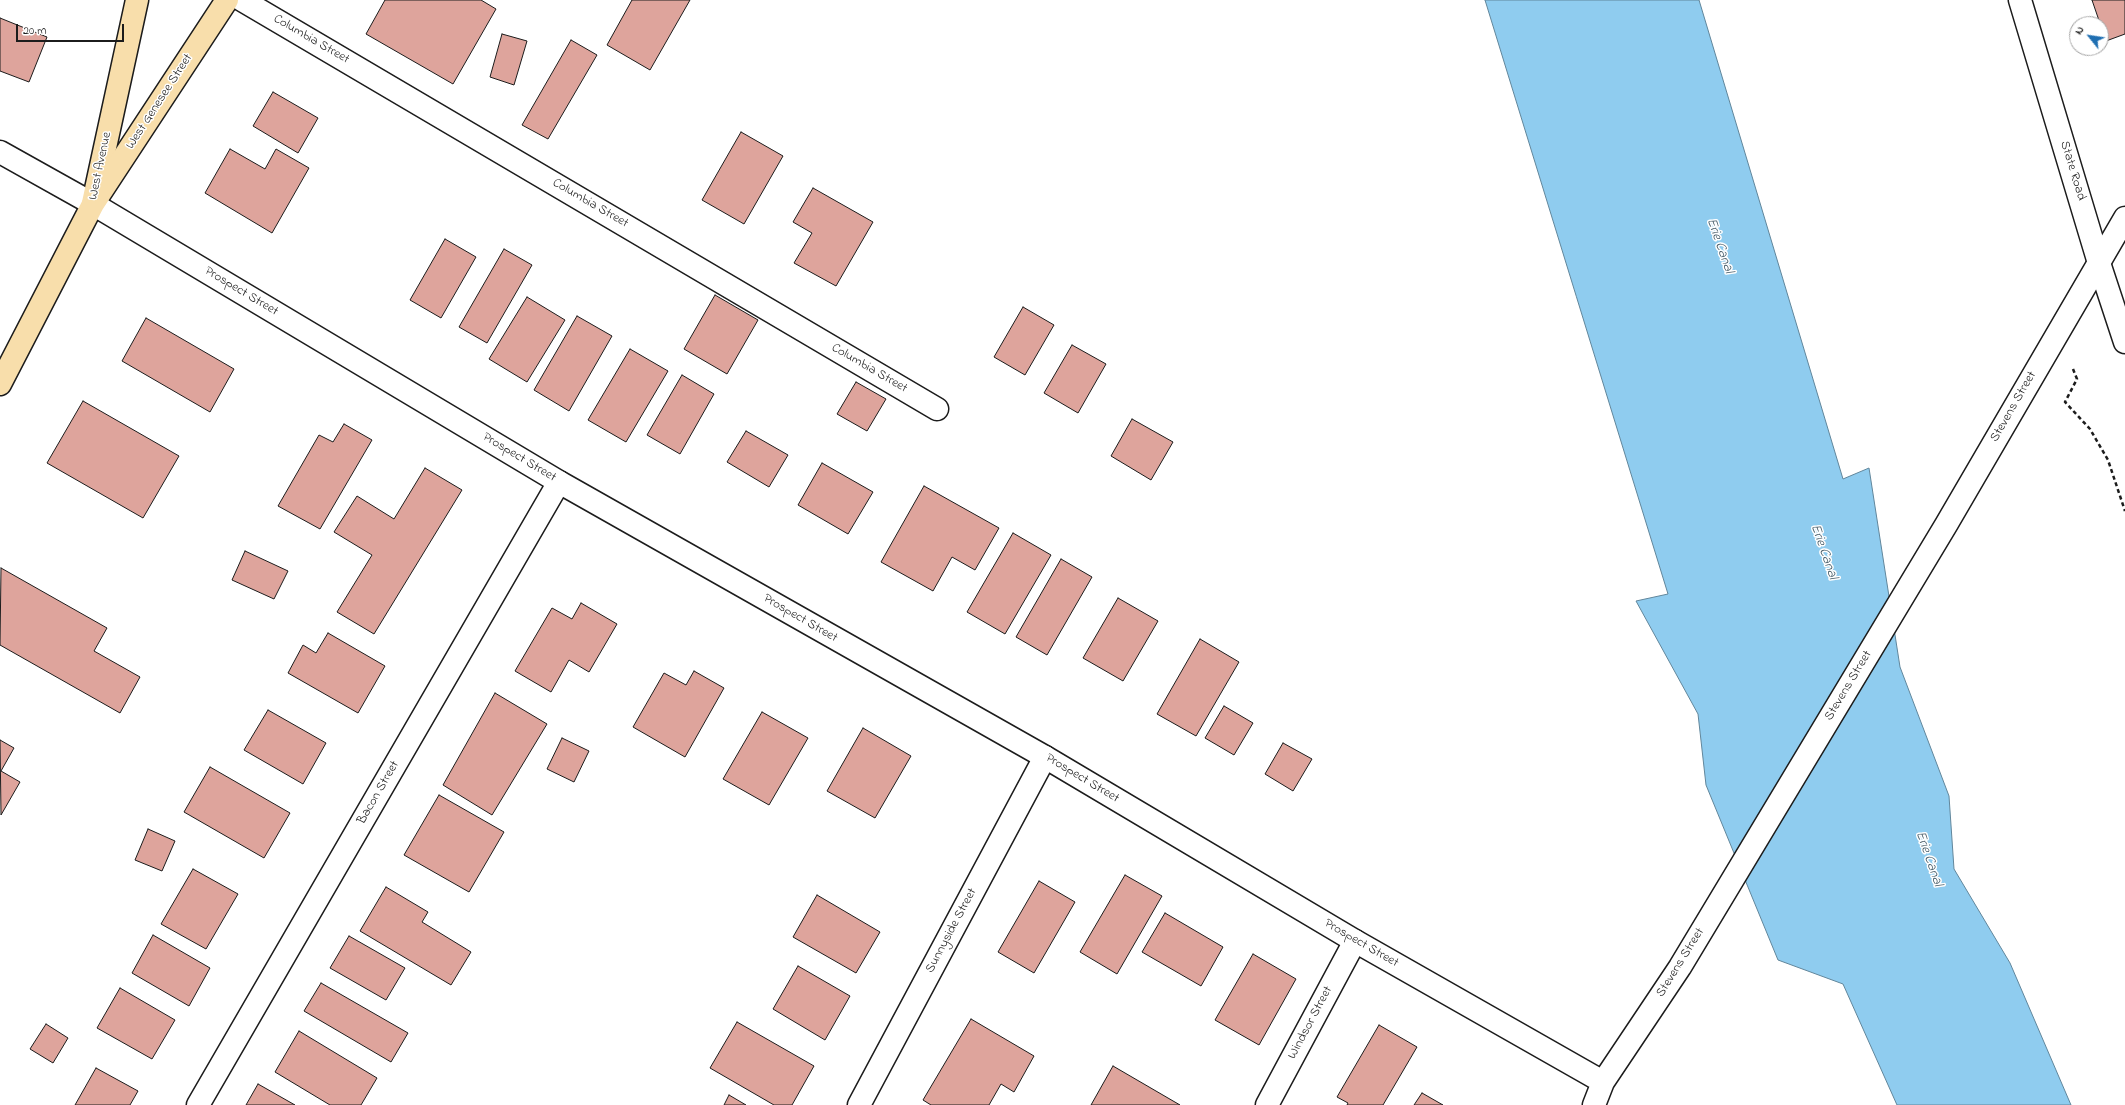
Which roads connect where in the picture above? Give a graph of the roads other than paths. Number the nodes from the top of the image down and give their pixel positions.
1 (137, 0) edge
2 (227, 0) edge
3 (242, 0) edge
4 (2020, 0) edge
5 (0, 152) edge
6 (93, 204) junction
7 (2125, 218) edge
8 (2099, 263) junction
9 (2125, 342) edge
10 (0, 384) edge
11 (937, 409) dead end
12 (560, 482) junction
13 (1045, 757) junction
14 (1355, 941) junction
15 (1602, 1082) junction
16 (198, 1105) edge
17 (859, 1105) edge
18 (1266, 1105) edge
19 (1594, 1105) edge

1 - 6 main road, West Avenue
2 - 6 main road, West Genesee Street
3 - 11 street, Columbia Street
4 - 8 street, State Road
5 - 6 street, Prospect Street
6 - 10 main road, West Avenue
6 - 12 street, Prospect Street
7 - 8 street, Stevens Street
8 - 9 street, State Road
8 - 15 street, Stevens Street
12 - 13 street, Prospect Street
12 - 16 street, Bacon Street
13 - 14 street, Prospect Street
13 - 17 street, Sunnyside Street
14 - 15 street, Prospect Street
14 - 18 street, Windsor Street
15 - 19 street, Stevens Street

